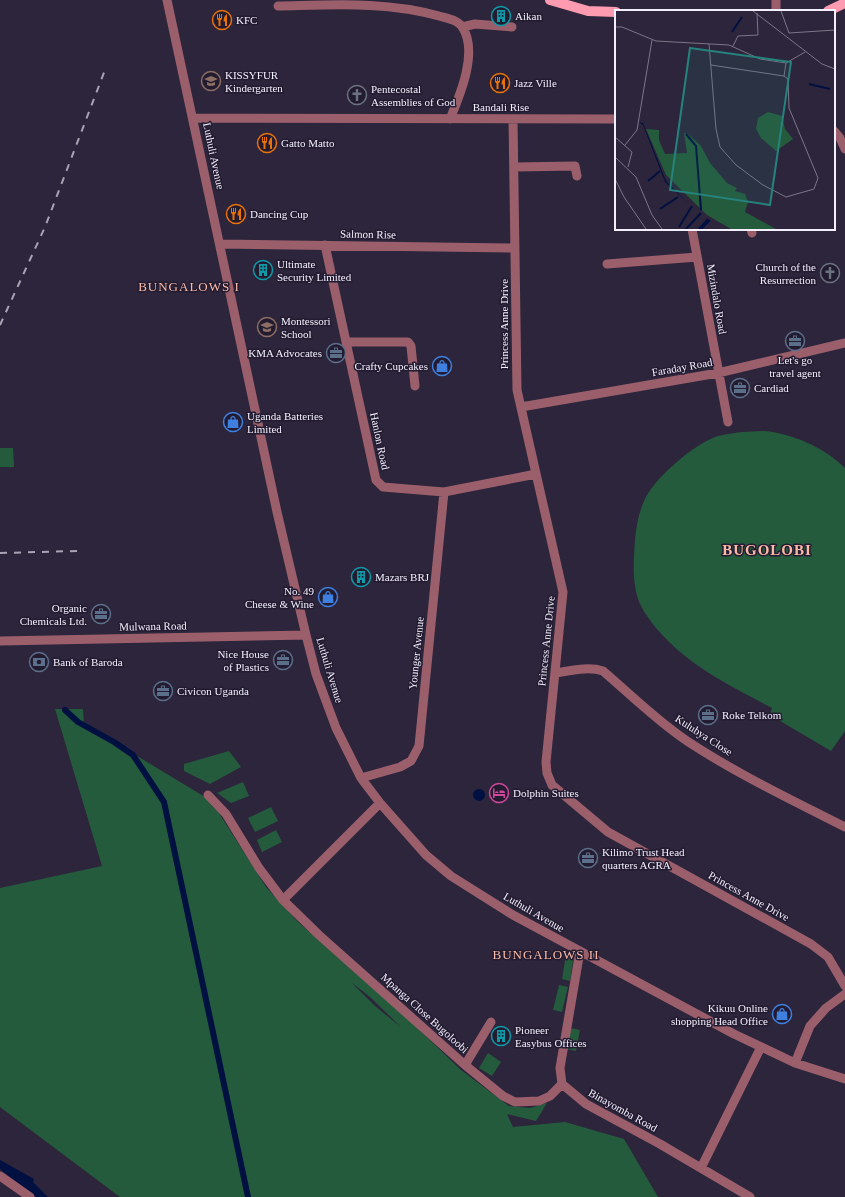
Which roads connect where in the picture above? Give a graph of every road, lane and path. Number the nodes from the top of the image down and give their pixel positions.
1 (167, 0) edge
2 (550, 0) edge
3 (845, 3) edge
4 (278, 6) dead end
5 (830, 10) edge
6 (615, 12) edge
7 (462, 27) junction
8 (512, 27) dead end
9 (193, 118) junction
10 (450, 119) junction
11 (513, 119) junction
12 (615, 119) edge
13 (835, 132) edge
14 (845, 150) edge
15 (514, 167) junction
16 (577, 176) dead end
17 (692, 230) edge
18 (221, 244) junction
19 (325, 245) junction
20 (515, 248) junction
21 (697, 257) junction
22 (606, 264) dead end
23 (346, 342) junction
24 (845, 343) edge
25 (718, 373) junction
26 (415, 386) dead end
27 (521, 407) junction
28 (728, 422) dead end
29 (536, 474) junction
30 (444, 492) junction
31 (306, 636) junction
32 (0, 641) edge
33 (555, 673) junction
34 (361, 778) junction
35 (208, 795) dead end
36 (380, 803) junction
37 (845, 827) edge
38 (283, 900) junction
39 (580, 952) junction
40 (845, 986) edge
41 (845, 994) edge
42 (491, 1022) dead end
43 (761, 1047) junction
44 (795, 1062) junction
45 (465, 1065) junction
46 (845, 1079) edge
47 (562, 1084) junction
48 (701, 1168) junction
49 (0, 1176) edge
50 (16, 1194) edge
51 (30, 1197) edge
52 (750, 1197) edge

1 - 9 street, Luthuli Avenue
2 - 6 main road
3 - 5 main road
4 - 7 street
7 - 8 street
7 - 10 street
9 - 10 street, Bandali Rise
9 - 18 street, Luthuli Avenue
10 - 11 street, Bandali Rise
11 - 12 street, Bandali Rise
11 - 15 street, Princess Anne Drive
13 - 14 street
15 - 16 street
15 - 20 street, Princess Anne Drive
17 - 21 street, Mizindalo Road
18 - 19 street, Salmon Rise
18 - 31 street, Luthuli Avenue
19 - 20 street, Salmon Rise
19 - 23 street, Hanlon Road
20 - 27 street, Princess Anne Drive
21 - 22 street
21 - 25 street, Mizindalo Road
23 - 26 street
23 - 30 street, Hanlon Road
24 - 25 street, Faraday Road
25 - 27 street, Faraday Road
25 - 28 street, Mizindalo Road
27 - 29 street, Princess Anne Drive
29 - 30 street, Hanlon Road
29 - 33 street, Princess Anne Drive
30 - 34 street, Younger Avenue
31 - 32 street, Mulwana Road
31 - 34 street, Luthuli Avenue
33 - 37 street, Kulubya Close
33 - 40 street, Princess Anne Drive
34 - 36 street, Luthuli Avenue
35 - 38 street, Mpanga Close Bugoloobi
36 - 38 street
36 - 39 street, Luthuli Avenue
38 - 45 street, Mpanga Close Bugoloobi
39 - 43 street, Luthuli Avenue
39 - 47 street
41 - 44 street
42 - 45 street
43 - 44 street, Luthuli Avenue
43 - 48 street
44 - 46 street, Luthuli Avenue
45 - 47 street, Mpanga Close Bugoloobi
47 - 48 street, Binayomba Road
48 - 52 street, Binayomba Road
49 - 50 street
50 - 51 street

